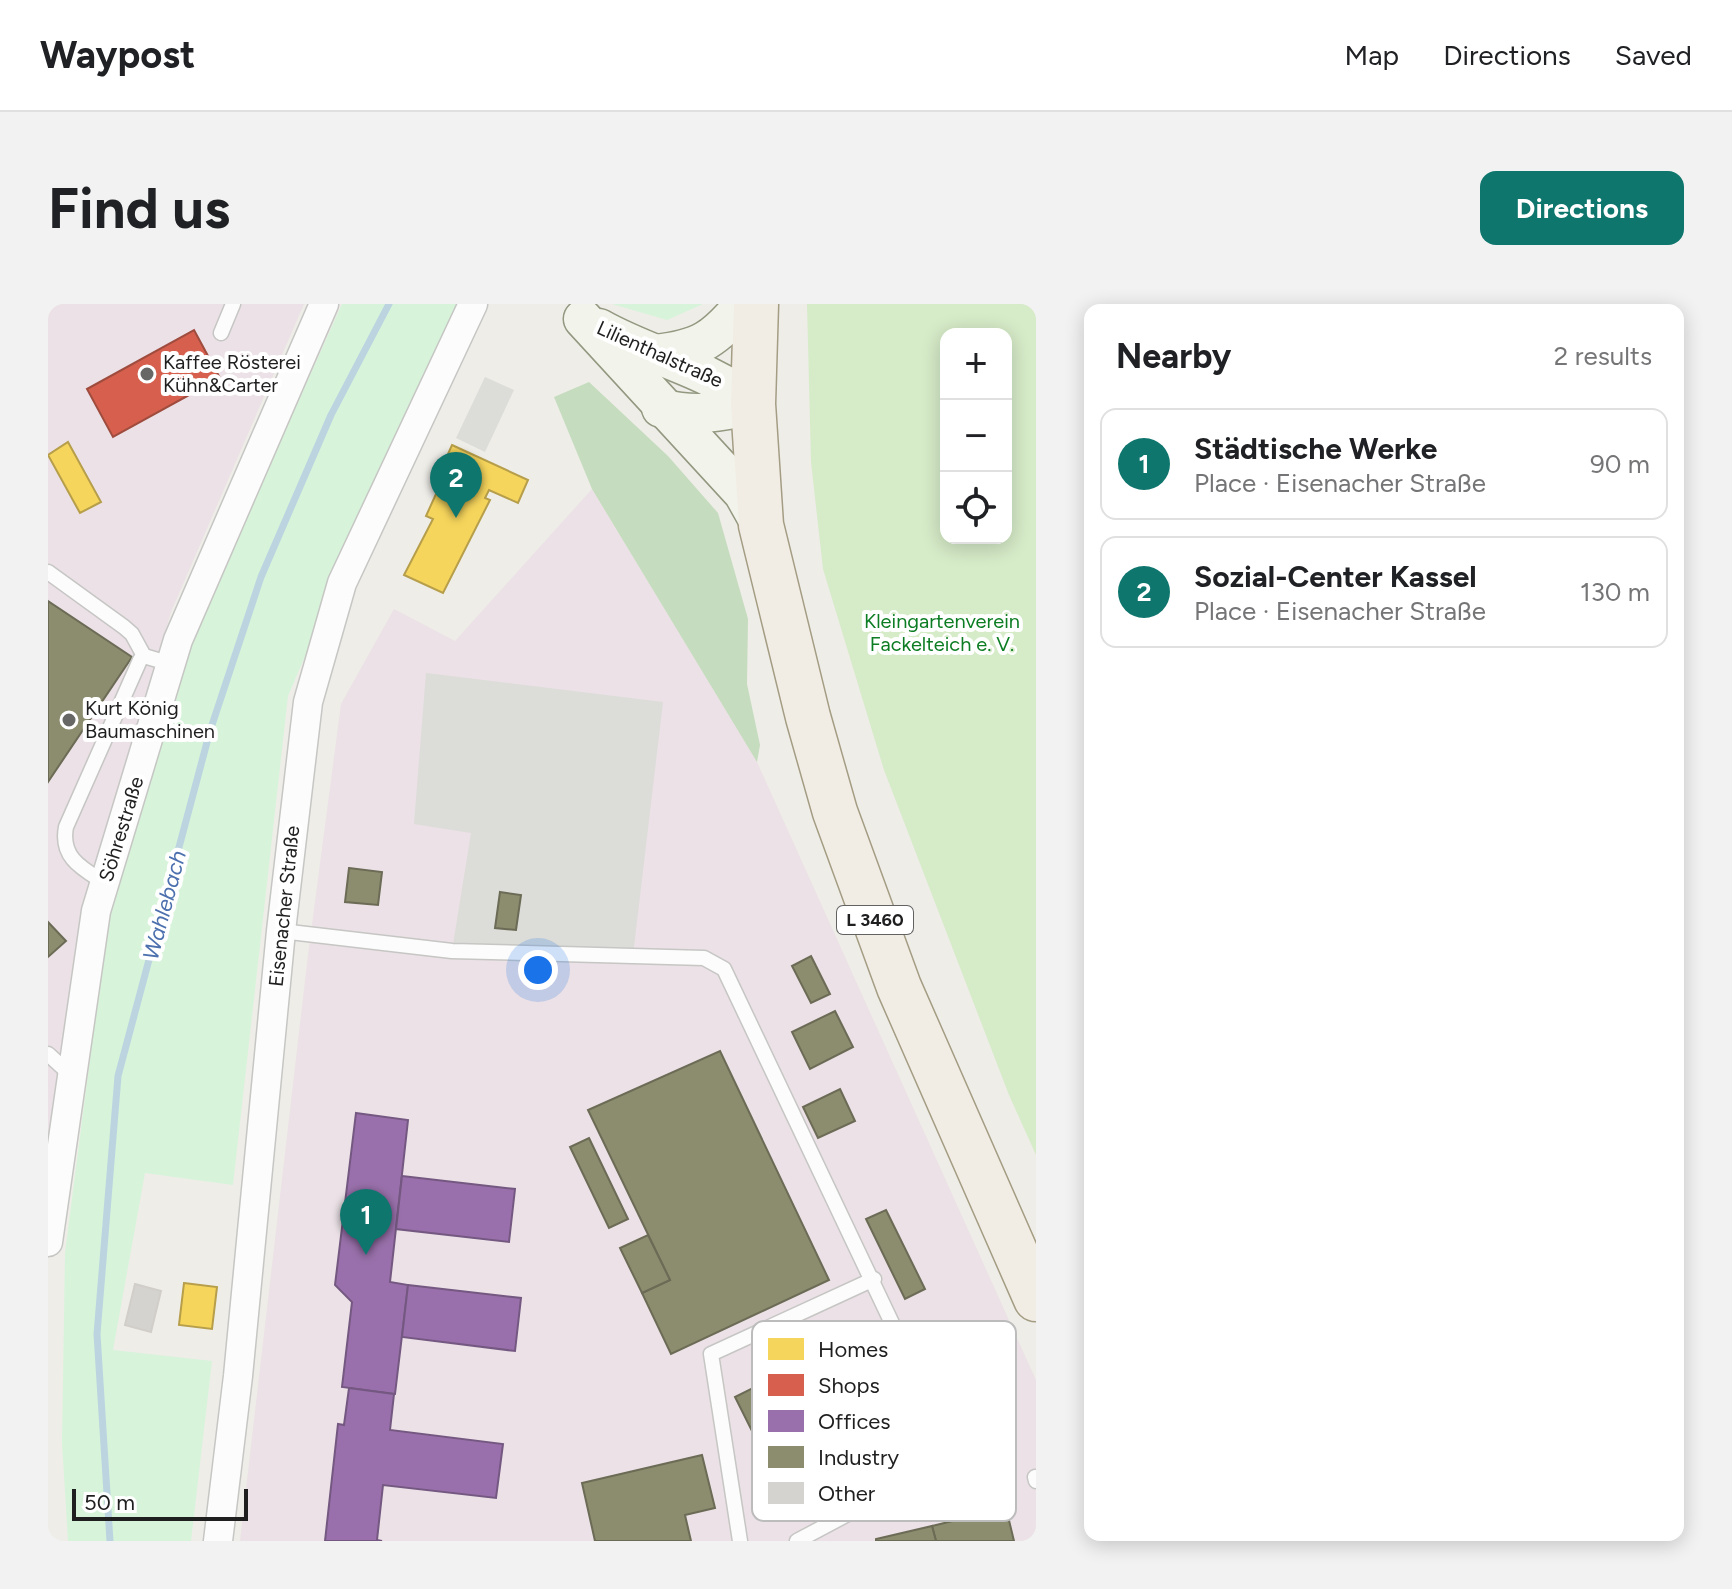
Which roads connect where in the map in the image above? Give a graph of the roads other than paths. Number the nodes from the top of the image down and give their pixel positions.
1 (233, 304) edge
2 (324, 304) edge
3 (473, 304) edge
4 (744, 304) edge
5 (756, 304) edge
6 (770, 304) edge
7 (782, 304) edge
8 (577, 312) edge
9 (221, 333) dead end
10 (656, 354) junction
11 (661, 408) junction
12 (766, 420) junction
13 (761, 525) junction
14 (48, 572) edge
15 (157, 660) junction
16 (105, 883) junction
17 (281, 931) junction
18 (48, 1054) edge
19 (72, 1076) junction
20 (1036, 1229) edge
21 (48, 1242) edge
22 (874, 1279) junction
23 (1036, 1299) edge
24 (783, 1321) edge
25 (893, 1321) edge
26 (752, 1335) edge
27 (835, 1521) edge
28 (218, 1541) edge
29 (740, 1541) edge
30 (797, 1541) edge

1 - 9 lane
2 - 15 street, Söhrestraße
3 - 17 street, Eisenacher Straße
4 - 10 main road
5 - 12 main road, L 3460
6 - 12 main road
7 - 12 main road, L 3460
8 - 10 main road, Lilienthalstraße
8 - 11 main road
10 - 12 main road, Lilienthalstraße
11 - 12 main road, Lilienthalstraße
11 - 13 main road
12 - 13 main road, L 3460
12 - 20 main road, L 3460
13 - 23 main road, L 3460
14 - 15 lane
15 - 16 street, Söhrestraße
15 - 16 lane
16 - 19 street, Söhrestraße
17 - 22 lane
17 - 28 street, Eisenacher Straße
18 - 19 lane
19 - 21 street, Söhrestraße
22 - 24 lane
22 - 25 lane
26 - 29 lane
27 - 30 lane

